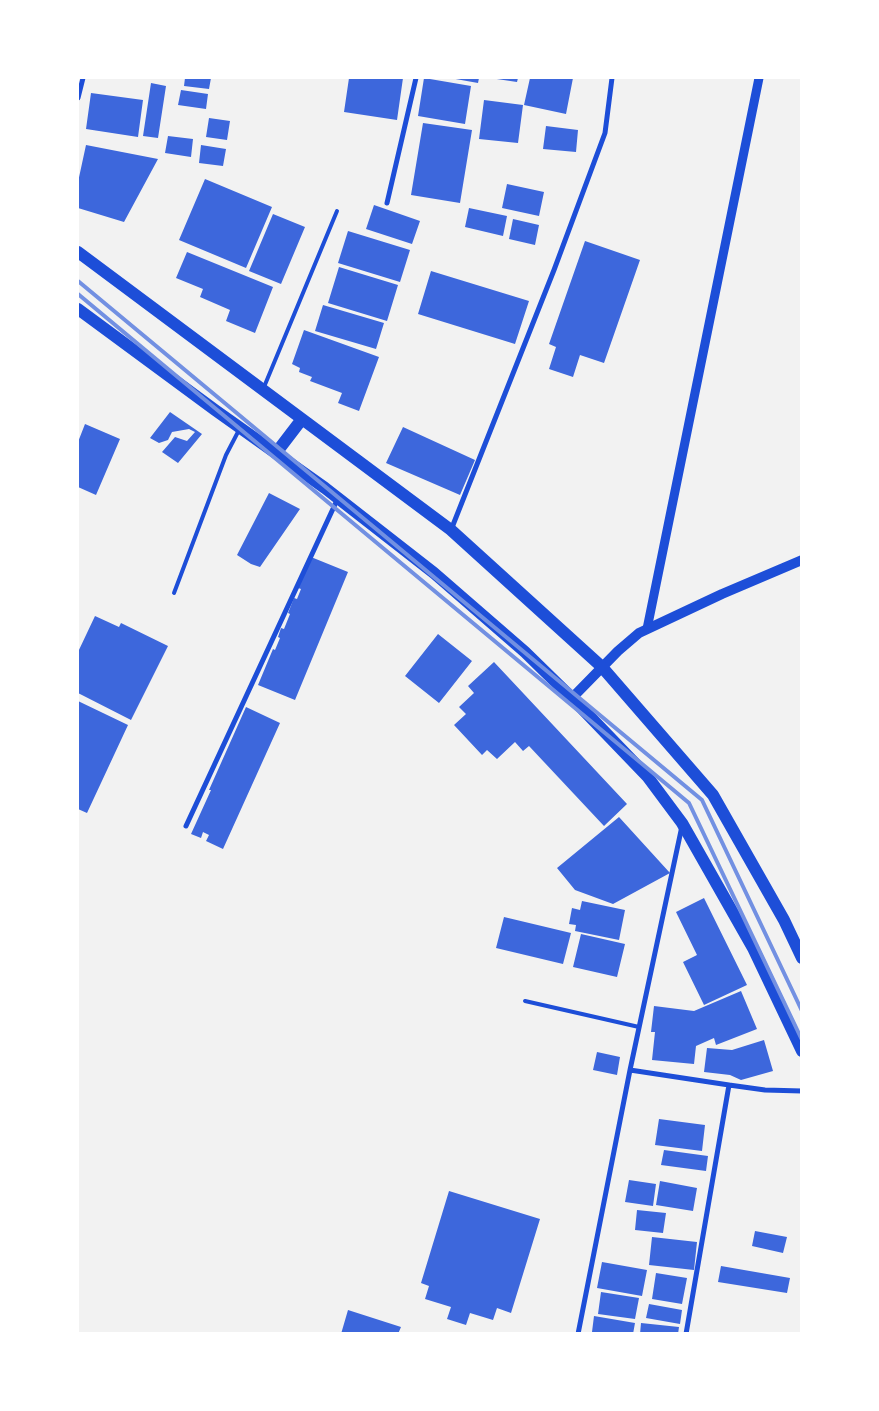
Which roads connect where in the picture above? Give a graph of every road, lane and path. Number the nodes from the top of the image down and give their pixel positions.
1 (83, 78) edge
2 (416, 78) edge
3 (612, 78) edge
4 (759, 78) edge
5 (78, 98) edge
6 (388, 203) dead end
7 (337, 211) dead end
8 (78, 252) edge
9 (78, 309) edge
10 (263, 389) junction
11 (302, 419) junction
12 (240, 428) junction
13 (276, 453) junction
14 (338, 498) junction
15 (451, 530) junction
16 (802, 560) edge
17 (174, 593) dead end
18 (647, 629) junction
19 (602, 667) junction
20 (572, 698) junction
21 (682, 823) junction
22 (186, 826) dead end
23 (802, 958) edge
24 (526, 1001) dead end
25 (639, 1027) junction
26 (802, 1051) edge
27 (630, 1070) junction
28 (729, 1085) junction
29 (802, 1091) edge
30 (578, 1334) edge
31 (686, 1334) edge

1 - 5 street
2 - 6 street
3 - 15 street
4 - 18 street
7 - 10 lane
8 - 10 main road
9 - 12 main road
10 - 11 main road
11 - 13 main road
11 - 15 main road
12 - 13 main road
12 - 17 lane
13 - 14 main road
14 - 20 main road
14 - 22 street
15 - 19 main road
16 - 18 main road
18 - 19 main road
19 - 20 main road
19 - 23 main road
20 - 21 main road
21 - 25 street
21 - 26 main road
24 - 25 lane
25 - 27 street
27 - 28 street
27 - 30 street
28 - 29 street
28 - 31 street

